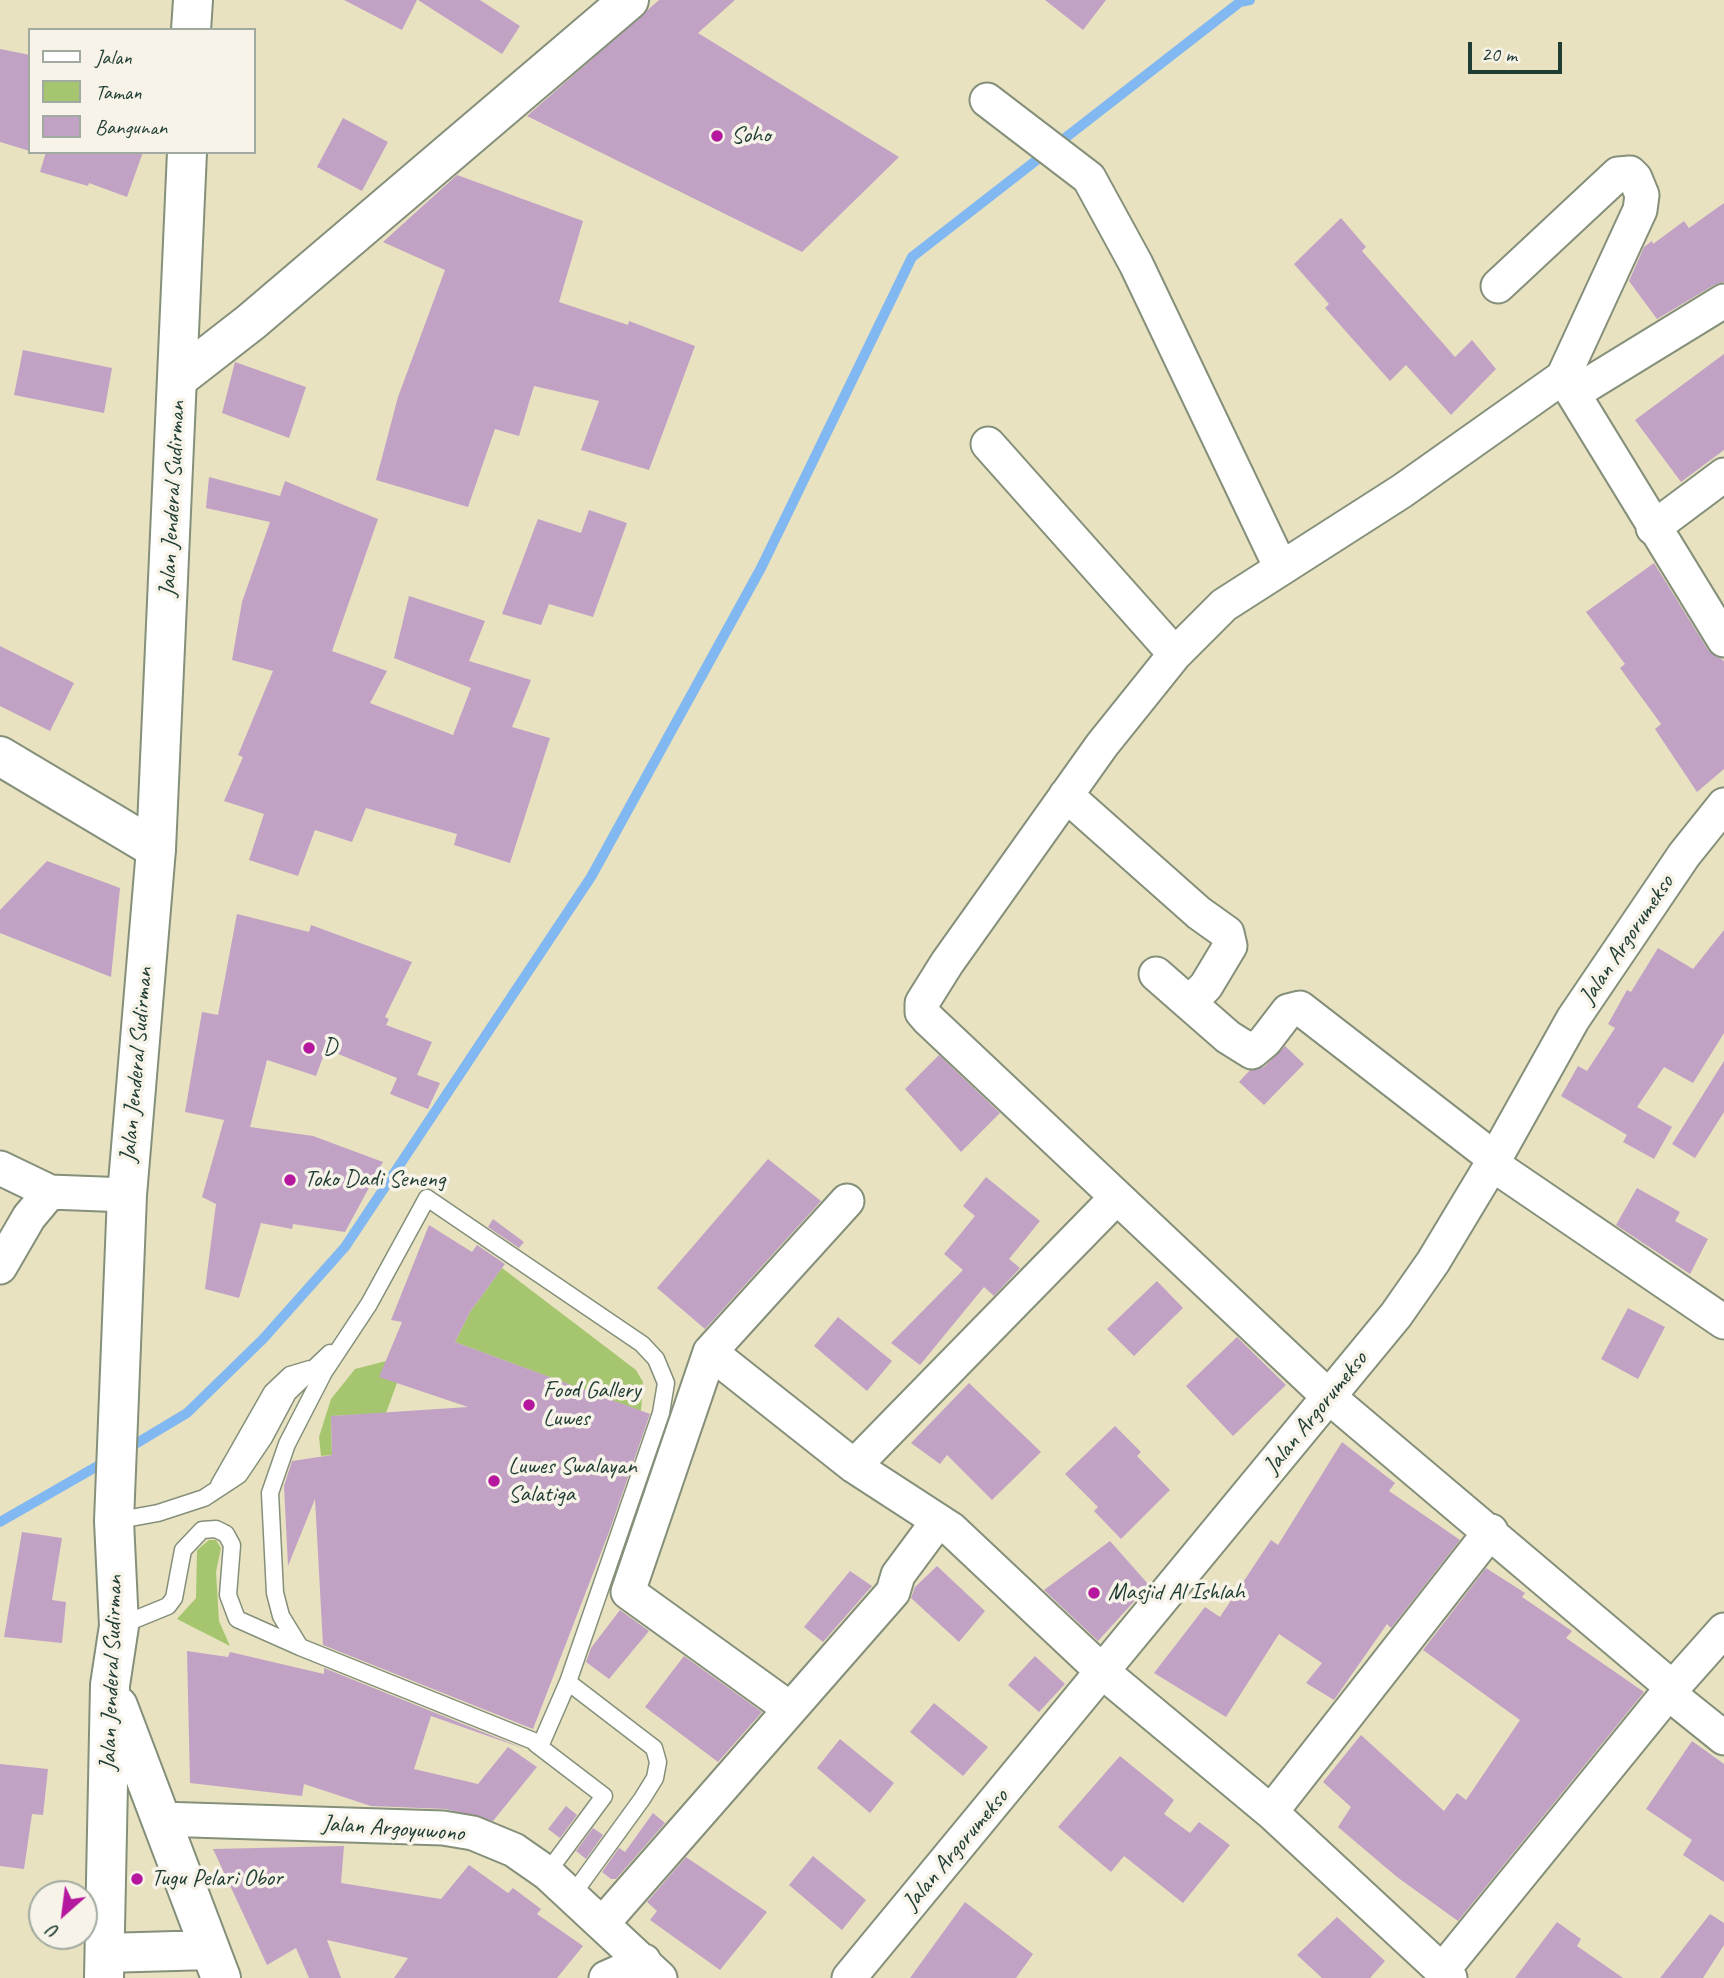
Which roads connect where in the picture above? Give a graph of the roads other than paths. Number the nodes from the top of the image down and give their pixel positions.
1 (193, 0) edge
2 (629, 0) edge
3 (191, 28) edge
4 (987, 100) dead end
5 (187, 154) edge
6 (1498, 286) dead end
7 (1724, 301) edge
8 (179, 378) junction
9 (1569, 385) junction
10 (988, 444) dead end
11 (1724, 475) edge
12 (1653, 528) junction
13 (1281, 568) junction
14 (1724, 640) edge
15 (1175, 654) junction
16 (0, 756) edge
17 (1066, 795) junction
18 (1724, 805) edge
19 (156, 849) junction
20 (1156, 974) dead end
21 (1189, 1003) junction
22 (1493, 1162) junction
23 (0, 1168) edge
24 (50, 1192) junction
25 (127, 1195) junction
26 (1117, 1197) junction
27 (847, 1200) dead end
28 (0, 1267) edge
29 (1724, 1322) edge
30 (347, 1338) junction
31 (710, 1352) junction
32 (1329, 1396) junction
33 (854, 1465) junction
34 (114, 1521) junction
35 (938, 1521) junction
36 (1490, 1531) junction
37 (118, 1626) junction
38 (1724, 1630) edge
39 (295, 1645) junction
40 (1104, 1673) junction
41 (568, 1682) junction
42 (110, 1685) junction
43 (1671, 1691) junction
44 (789, 1709) junction
45 (1724, 1738) edge
46 (536, 1744) junction
47 (1270, 1812) junction
48 (160, 1819) junction
49 (547, 1873) junction
50 (573, 1894) junction
51 (603, 1923) junction
52 (215, 1964) edge
53 (104, 1965) edge
54 (652, 1970) edge
55 (1446, 1975) edge
56 (606, 1978) edge
57 (849, 1978) edge

1 - 3 main road
2 - 8 main road
4 - 13 street
5 - 8 main road, Jalan Jenderal Sudirman
6 - 9 street
7 - 9 street
8 - 19 main road, Jalan Jenderal Sudirman
9 - 12 street
9 - 13 street
10 - 15 street
11 - 12 street
12 - 14 street
13 - 15 street
15 - 17 street
16 - 19 main road
17 - 21 street
17 - 26 street
18 - 22 street, Jalan Argorumekso
19 - 25 main road, Jalan Jenderal Sudirman
20 - 21 street
21 - 22 street
22 - 29 street
22 - 32 street, Jalan Argorumekso
23 - 24 street
24 - 25 street
24 - 28 street
25 - 34 main road, Jalan Jenderal Sudirman
26 - 32 street
26 - 33 street
27 - 31 street
30 - 34 lane
30 - 39 lane
30 - 41 lane
31 - 33 street
31 - 44 street
32 - 36 street
32 - 40 street, Jalan Argorumekso
33 - 35 street
34 - 37 main road, Jalan Jenderal Sudirman
35 - 40 street
35 - 44 street
36 - 43 street
36 - 47 street
37 - 39 lane
37 - 42 main road, Jalan Jenderal Sudirman
38 - 43 street
39 - 46 lane
40 - 47 street
40 - 57 street, Jalan Argorumekso
41 - 46 lane
41 - 50 lane
42 - 48 main road
42 - 53 main road, Jalan Jenderal Sudirman
43 - 45 street
43 - 55 street
44 - 51 street
46 - 49 lane
47 - 55 street
48 - 49 street, Jalan Argoyuwono
48 - 52 main road
49 - 50 street, Jalan Argoyuwono
50 - 51 street, Jalan Argoyuwono
51 - 54 street, Jalan Argoyuwono
52 - 53 main road
54 - 56 street

